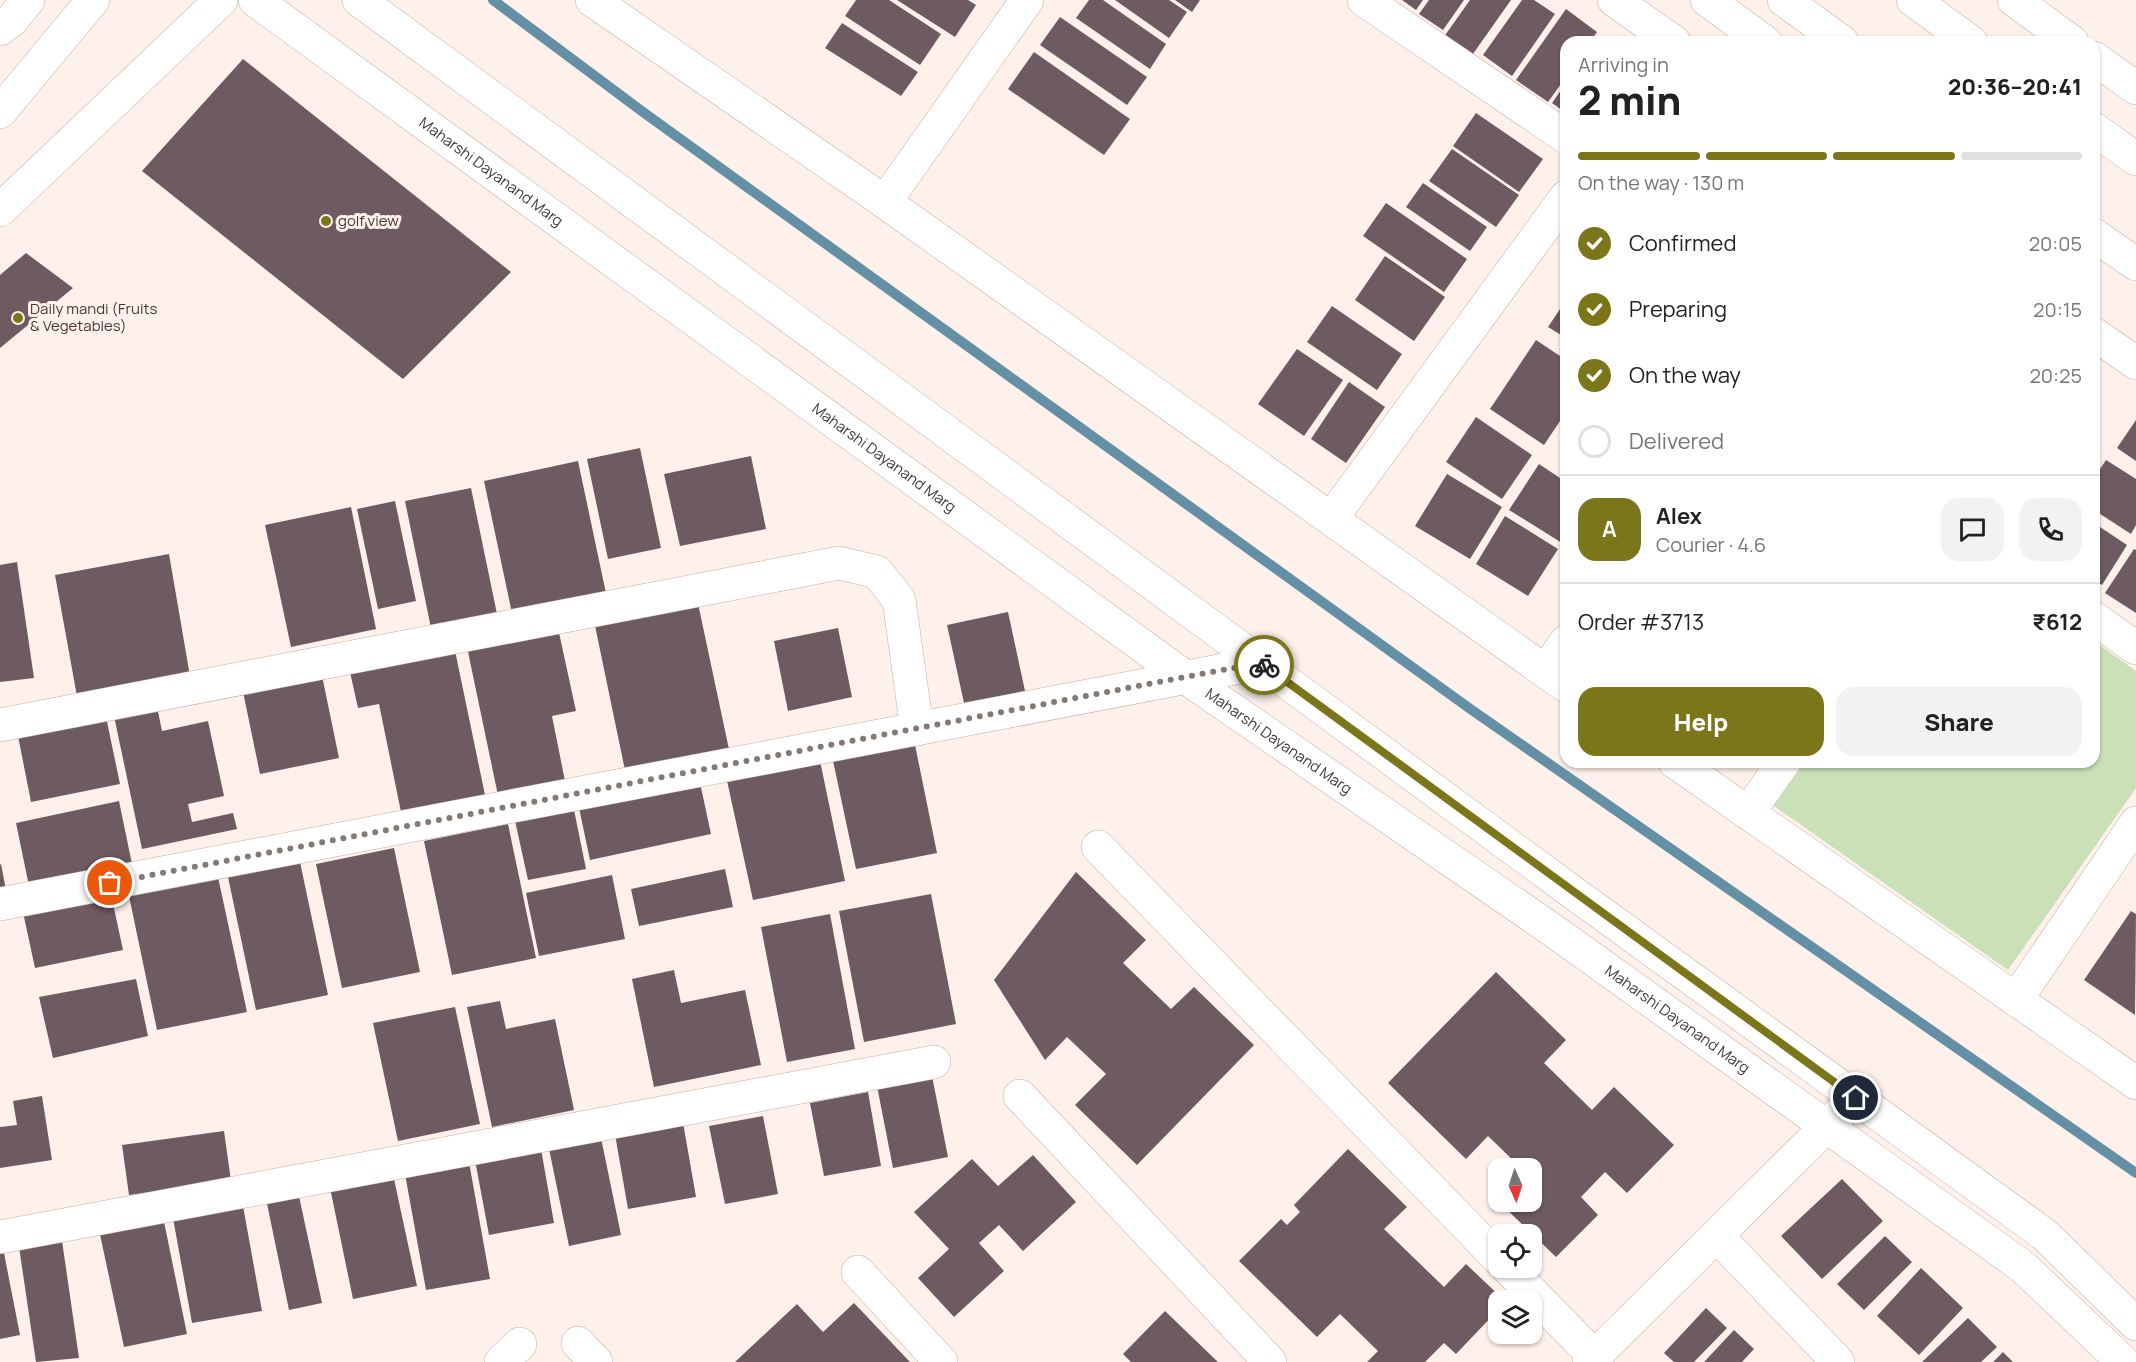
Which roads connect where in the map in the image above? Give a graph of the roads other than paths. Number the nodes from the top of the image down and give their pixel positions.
1 (28, 0) edge
2 (93, 0) edge
3 (221, 0) edge
4 (255, 0) edge
5 (359, 0) edge
6 (592, 0) edge
7 (1027, 0) edge
8 (1364, 0) edge
9 (1614, 0) edge
10 (1707, 0) edge
11 (1784, 0) edge
12 (1913, 0) edge
13 (2014, 0) edge
14 (0, 29) edge
15 (1665, 36) edge
16 (1757, 36) edge
17 (1834, 36) edge
18 (1963, 36) edge
19 (2064, 36) edge
20 (2100, 62) edge
21 (2136, 88) edge
22 (0, 111) edge
23 (1560, 133) edge
24 (2100, 133) edge
25 (2136, 159) edge
26 (885, 202) junction
27 (1560, 204) edge
28 (0, 210) edge
29 (2100, 241) edge
30 (2136, 264) edge
31 (2100, 338) edge
32 (2136, 363) edge
33 (1331, 519) junction
34 (2100, 622) edge
35 (2136, 648) edge
36 (1560, 662) edge
37 (1261, 663) junction
38 (1185, 677) junction
39 (1555, 678) edge
40 (0, 725) edge
41 (917, 729) junction
42 (1684, 768) edge
43 (1780, 768) edge
44 (1748, 813) junction
45 (2136, 823) edge
46 (1098, 847) dead end
47 (0, 904) edge
48 (2016, 1000) junction
49 (934, 1062) dead end
50 (2136, 1083) edge
51 (1020, 1096) dead end
52 (1856, 1098) junction
53 (1827, 1127) junction
54 (1716, 1236) junction
55 (0, 1237) edge
56 (1488, 1248) edge
57 (858, 1272) dead end
58 (1517, 1278) edge
59 (2136, 1323) edge
60 (1592, 1359) edge
61 (941, 1362) edge
62 (1270, 1362) edge
63 (1838, 1362) edge
64 (2123, 1362) edge

1 - 14 street
2 - 22 street
3 - 28 street
4 - 38 street, Maharshi Dayanand Marg
5 - 37 street
6 - 26 street
7 - 26 street
8 - 23 street
9 - 15 street
10 - 16 street
11 - 17 street
12 - 18 street
13 - 19 street
20 - 21 street
24 - 25 street
26 - 33 street
27 - 33 street
29 - 30 street
31 - 32 street
33 - 39 street
34 - 35 street
36 - 39 street
37 - 38 street
37 - 52 street
38 - 41 street
38 - 53 street, Maharshi Dayanand Marg
40 - 41 street
41 - 47 street
42 - 44 street
43 - 44 street
44 - 48 street
45 - 48 street
46 - 56 street
48 - 50 street
49 - 55 street
51 - 62 street
52 - 53 street
52 - 59 street
53 - 54 street
53 - 64 street, Maharshi Dayanand Marg
54 - 60 street
54 - 63 street
57 - 61 street
58 - 60 street

